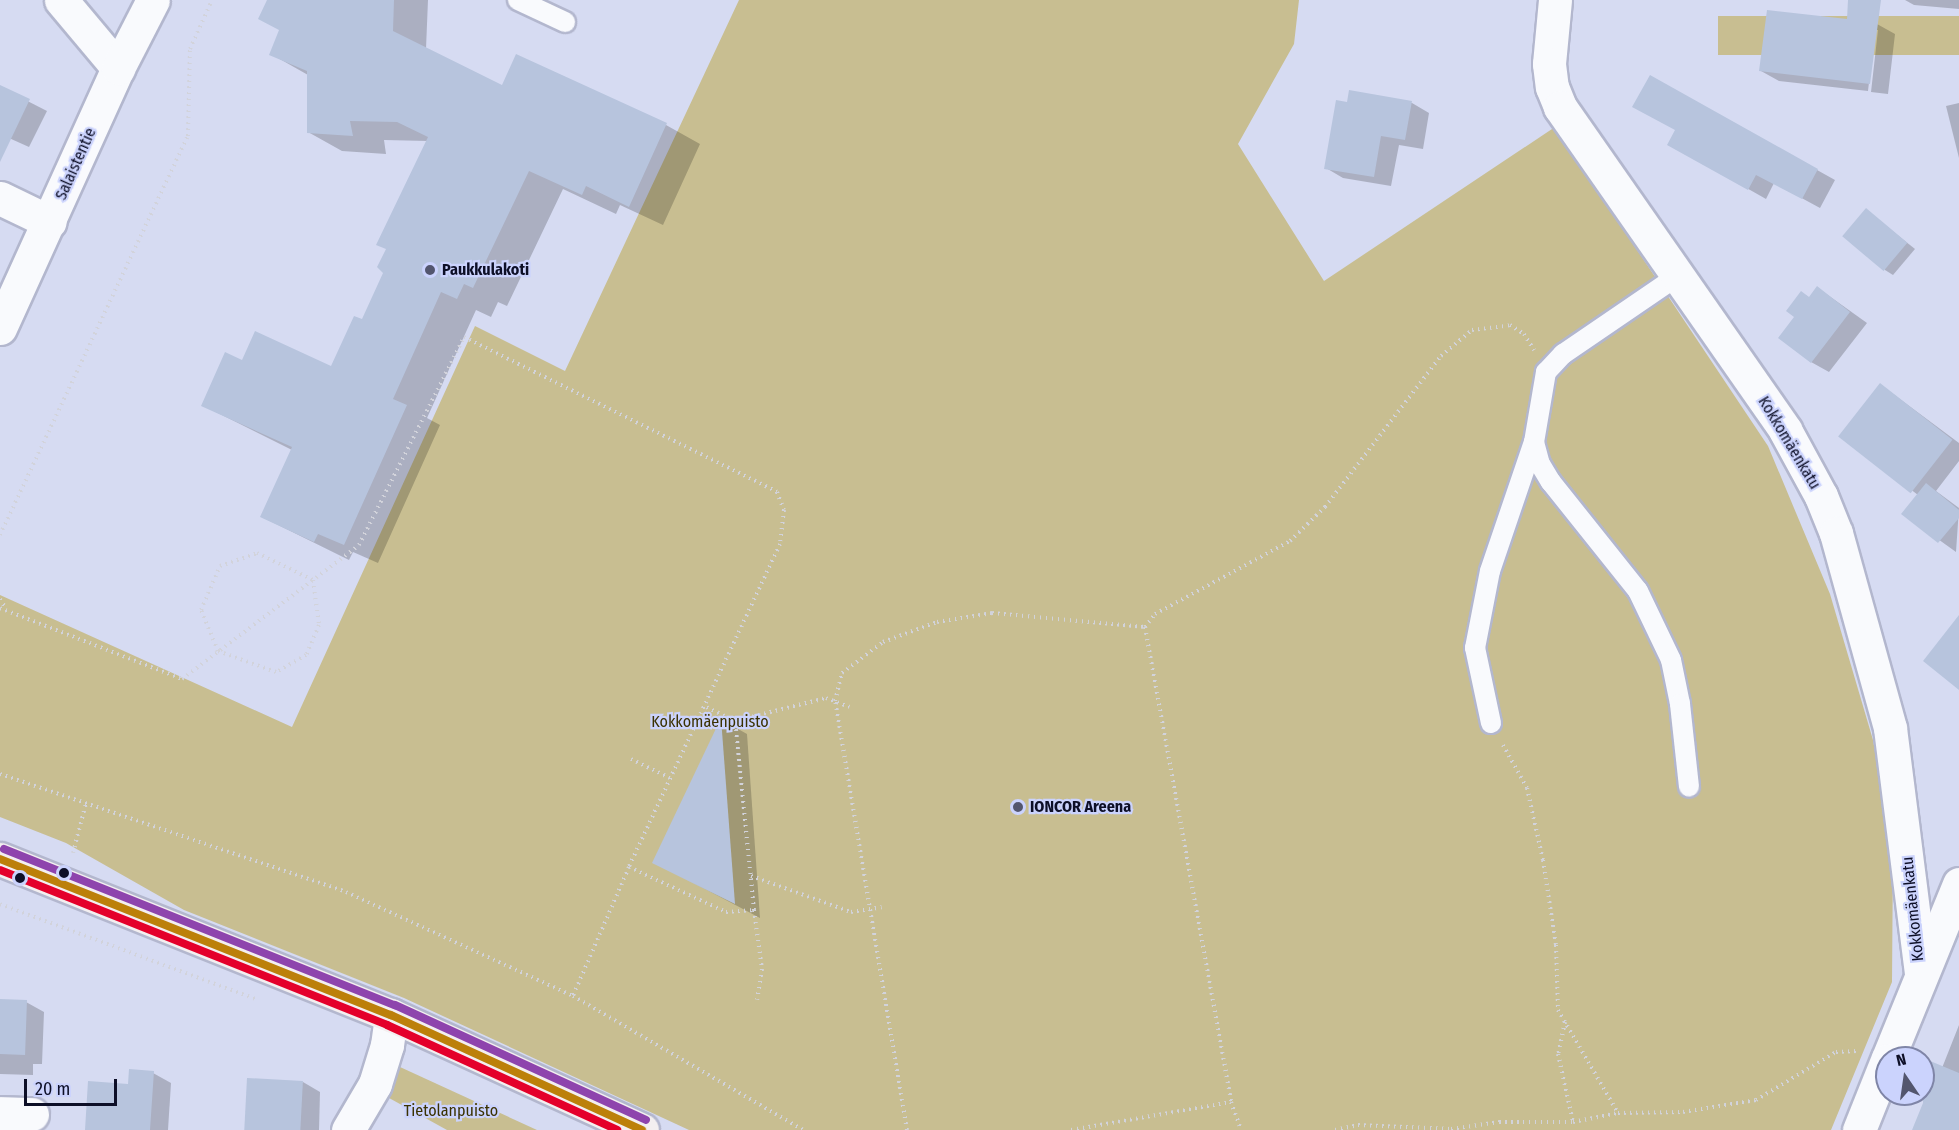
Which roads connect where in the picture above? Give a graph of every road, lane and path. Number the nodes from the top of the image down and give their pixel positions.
1 (61, 0) edge
2 (153, 0) edge
3 (212, 0) edge
4 (518, 0) edge
5 (1555, 0) edge
6 (565, 22) dead end
7 (118, 68) junction
8 (0, 198) edge
9 (50, 222) junction
10 (1676, 277) junction
11 (0, 328) edge
12 (1546, 372) junction
13 (1534, 442) junction
14 (0, 535) edge
15 (313, 580) junction
16 (0, 599) edge
17 (3, 608) edge
18 (1145, 627) junction
19 (218, 651) junction
20 (835, 701) junction
21 (704, 706) junction
22 (849, 707) dead end
23 (735, 721) junction
24 (1491, 723) joint
25 (631, 759) dead end
26 (0, 774) edge
27 (670, 778) junction
28 (1689, 788) dead end
29 (86, 803) junction
30 (73, 853) dead end
31 (0, 859) edge
32 (629, 867) junction
33 (751, 876) junction
34 (1959, 884) edge
35 (0, 904) edge
36 (882, 907) dead end
37 (872, 909) junction
38 (754, 910) junction
39 (1921, 975) junction
40 (573, 996) junction
41 (757, 1000) dead end
42 (268, 1003) dead end
43 (391, 1015) junction
44 (1565, 1021) junction
45 (1893, 1046) edge
46 (1875, 1055) edge
47 (1875, 1091) edge
48 (1231, 1102) junction
49 (1618, 1113) junction
50 (1573, 1122) junction
51 (797, 1129) edge
52 (348, 1130) edge
53 (642, 1130) edge
54 (803, 1130) edge
55 (907, 1130) edge
56 (1071, 1130) edge
57 (1241, 1130) edge
58 (1335, 1130) edge
59 (1859, 1130) edge

1 - 7 street
2 - 7 street, Salaistentie
3 - 14 path
4 - 6 lane
5 - 10 street, Kokkomäenkatu
7 - 9 street, Salaistentie
8 - 9 street
9 - 11 street, Salaistentie
10 - 12 lane
10 - 39 street, Kokkomäenkatu
12 - 13 lane
12 - 18 path
13 - 24 lane
13 - 28 lane
15 - 19 path
15 - 19 path
15 - 19 path
15 - 21 path
16 - 17 path
17 - 19 path
18 - 20 path
18 - 48 path
20 - 22 path
20 - 23 path
20 - 37 path
21 - 23 path
21 - 27 path
23 - 33 path
24 - 44 path
25 - 27 path
26 - 29 path
27 - 32 path
29 - 30 path
29 - 40 path
31 - 43 main road
32 - 38 path
32 - 40 path
33 - 37 path
33 - 38 path
34 - 39 street
35 - 42 path
36 - 37 path
37 - 55 path
38 - 41 path
39 - 45 street
40 - 51 path
43 - 52 street
43 - 53 main road
44 - 49 path
44 - 50 path
46 - 49 path
47 - 59 street
48 - 56 path
48 - 57 path
49 - 50 path
50 - 58 path
51 - 54 path

